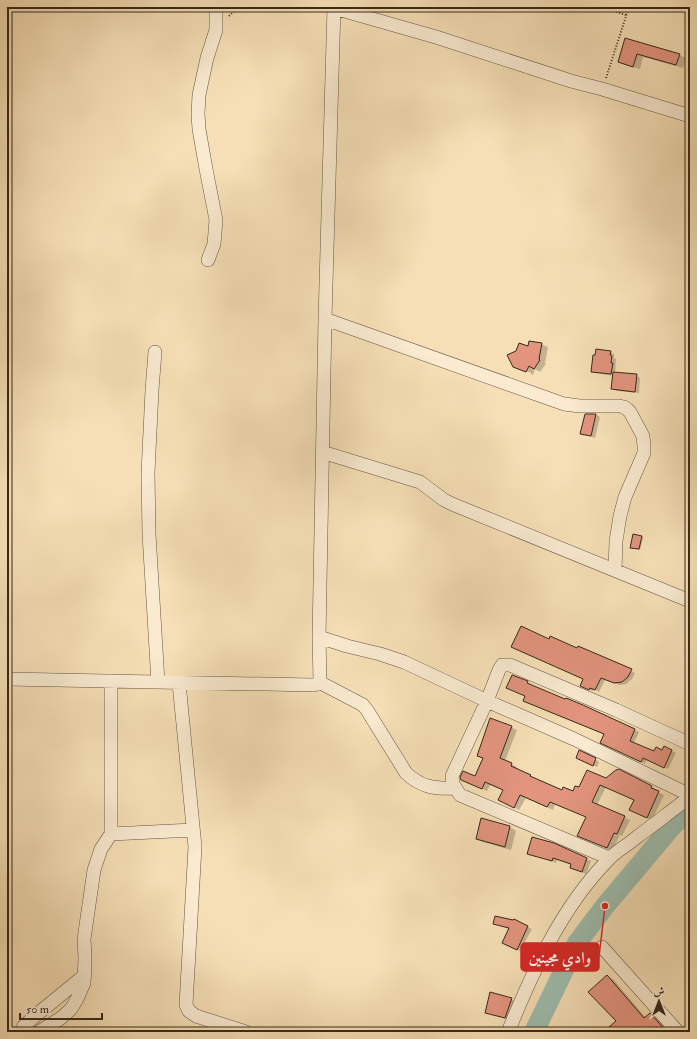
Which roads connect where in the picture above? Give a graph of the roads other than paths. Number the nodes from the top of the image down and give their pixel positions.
1 (216, 7) edge
2 (334, 8) edge
3 (690, 116) edge
4 (208, 260) dead end
5 (324, 319) junction
6 (155, 352) dead end
7 (322, 452) junction
8 (615, 570) junction
9 (690, 601) edge
10 (319, 637) junction
11 (7, 679) edge
12 (111, 681) junction
13 (158, 682) junction
14 (319, 682) junction
15 (179, 683) junction
16 (487, 701) junction
17 (690, 744) edge
18 (455, 788) junction
19 (690, 796) edge
20 (193, 830) junction
21 (111, 834) junction
22 (609, 858) junction
23 (602, 947) dead end
24 (85, 975) junction
25 (21, 1032) edge
26 (39, 1032) edge
27 (246, 1032) edge
28 (508, 1032) edge
29 (678, 1032) edge

1 - 4 street
2 - 3 street
2 - 5 street
5 - 7 street
5 - 8 street
6 - 13 street
7 - 8 street
7 - 10 street
8 - 9 street
10 - 14 street
10 - 16 street
11 - 12 street
12 - 13 street
12 - 21 street
13 - 15 street
14 - 15 street
14 - 18 street
15 - 20 street
16 - 17 street
16 - 18 street
16 - 19 street
18 - 22 street
19 - 22 street
20 - 21 street
20 - 27 street
21 - 24 street
22 - 28 street
23 - 29 street
24 - 25 street
24 - 26 street

